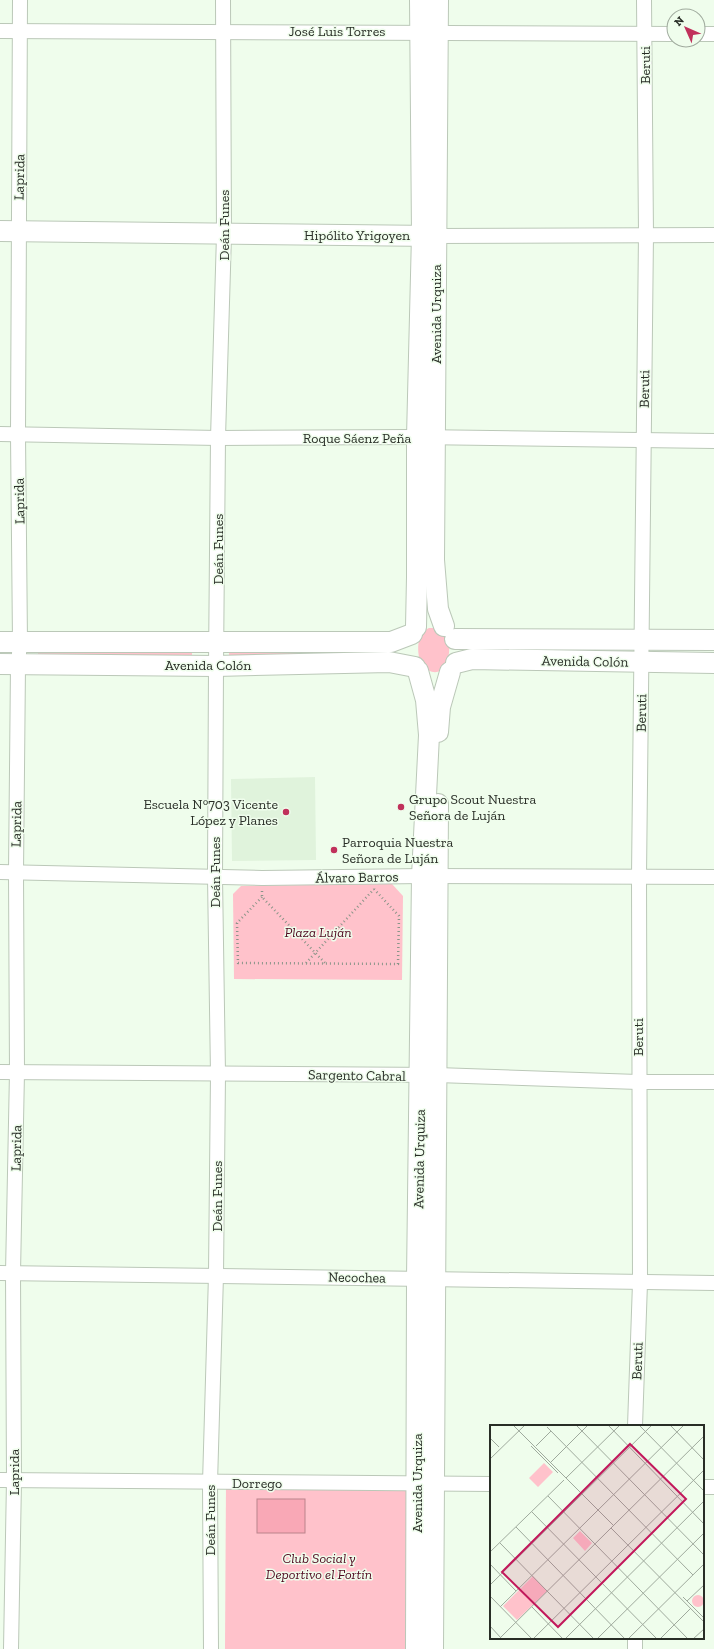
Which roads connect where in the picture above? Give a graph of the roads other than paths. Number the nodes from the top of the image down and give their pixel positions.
1 (20, 0) edge
2 (223, 0) edge
3 (420, 0) edge
4 (438, 0) edge
5 (644, 0) edge
6 (0, 31) edge
7 (20, 31) junction
8 (223, 31) junction
9 (429, 32) junction
10 (645, 34) junction
11 (666, 34) edge
12 (9, 232) edge
13 (646, 234) junction
14 (224, 235) junction
15 (429, 235) junction
16 (714, 235) edge
17 (0, 434) edge
18 (18, 435) junction
19 (426, 437) junction
20 (218, 438) junction
21 (714, 441) edge
22 (644, 442) junction
23 (414, 630) junction
24 (450, 632) junction
25 (642, 639) junction
26 (714, 640) edge
27 (0, 642) edge
28 (20, 642) junction
29 (217, 642) junction
30 (642, 662) junction
31 (714, 663) edge
32 (9, 665) edge
33 (216, 666) junction
34 (453, 667) junction
35 (416, 669) junction
36 (0, 872) edge
37 (16, 872) junction
38 (430, 876) junction
39 (638, 876) junction
40 (215, 877) junction
41 (714, 877) edge
42 (0, 1072) edge
43 (17, 1072) junction
44 (218, 1074) junction
45 (429, 1075) junction
46 (638, 1082) junction
47 (714, 1082) edge
48 (6, 1273) edge
49 (216, 1275) junction
50 (426, 1279) junction
51 (640, 1283) junction
52 (714, 1283) edge
53 (635, 1425) edge
54 (7, 1480) edge
55 (210, 1483) junction
56 (426, 1484) junction
57 (490, 1484) edge
58 (11, 1649) edge
59 (211, 1649) edge
60 (416, 1649) edge
61 (433, 1649) edge

1 - 7 street, Laprida
2 - 8 street, Deán Funes
3 - 9 main road, Avenida Urquiza
4 - 9 main road, Avenida Urquiza
5 - 10 street, Beruti
6 - 7 street, José Luis Torres
7 - 8 street, José Luis Torres
7 - 12 street, Laprida
8 - 9 street, José Luis Torres
8 - 14 street, Deán Funes
9 - 10 street, José Luis Torres
9 - 15 main road, Avenida Urquiza
10 - 11 street, José Luis Torres
10 - 13 street, Beruti
12 - 14 main road, Hipólito Yrigoyen
12 - 18 street, Laprida
13 - 15 street, Hipólito Yrigoyen
13 - 16 street, Hipólito Yrigoyen
13 - 22 street, Beruti
14 - 15 main road, Hipólito Yrigoyen
14 - 20 street, Deán Funes
15 - 19 main road, Avenida Urquiza
17 - 18 street, Roque Sáenz Peña
18 - 20 street, Roque Sáenz Peña
18 - 28 street, Laprida
19 - 20 street, Roque Sáenz Peña
19 - 22 street, Roque Sáenz Peña
19 - 23 main road, Avenida Urquiza
19 - 24 main road, Avenida Urquiza
20 - 29 street, Deán Funes
21 - 22 street, Roque Sáenz Peña
22 - 25 street, Beruti
23 - 24 main road
23 - 29 main road, Avenida Colón
23 - 35 main road
24 - 25 main road, Avenida Colón
24 - 34 main road
25 - 26 main road, Avenida Colón
25 - 30 street, Beruti
27 - 28 main road, Avenida Colón
28 - 29 main road, Avenida Colón
28 - 32 street, Laprida
29 - 33 street, Deán Funes
30 - 31 main road, Avenida Colón
30 - 34 main road, Avenida Colón
30 - 39 street, Beruti
32 - 33 main road, Avenida Colón
32 - 37 street, Laprida
33 - 35 main road, Avenida Colón
33 - 40 street, Deán Funes
34 - 35 main road
34 - 38 main road, Avenida Urquiza
35 - 38 main road, Avenida Urquiza
36 - 37 street, Álvaro Barros
37 - 40 street, Álvaro Barros
37 - 43 street, Laprida
38 - 39 street, Álvaro Barros
38 - 40 street, Álvaro Barros
38 - 45 main road, Avenida Urquiza
39 - 41 street, Álvaro Barros
39 - 46 street, Beruti
40 - 44 street, Deán Funes
42 - 43 street, Sargento Cabral
43 - 44 street, Sargento Cabral
43 - 48 street, Laprida
44 - 45 street, Sargento Cabral
44 - 49 street, Deán Funes
45 - 46 street, Sargento Cabral
45 - 50 main road, Avenida Urquiza
46 - 47 street, Sargento Cabral
46 - 51 street, Beruti
48 - 49 street, Necochea
48 - 54 street, Laprida
49 - 50 street, Necochea
49 - 55 street, Deán Funes
50 - 51 street, Necochea
50 - 56 main road, Avenida Urquiza
51 - 52 street, Necochea
51 - 53 street, Beruti
54 - 55 street, Dorrego
54 - 58 street, Laprida
55 - 56 street, Dorrego
55 - 59 street, Deán Funes
56 - 57 street, Dorrego
56 - 60 main road, Avenida Urquiza
56 - 61 main road, Avenida Urquiza

